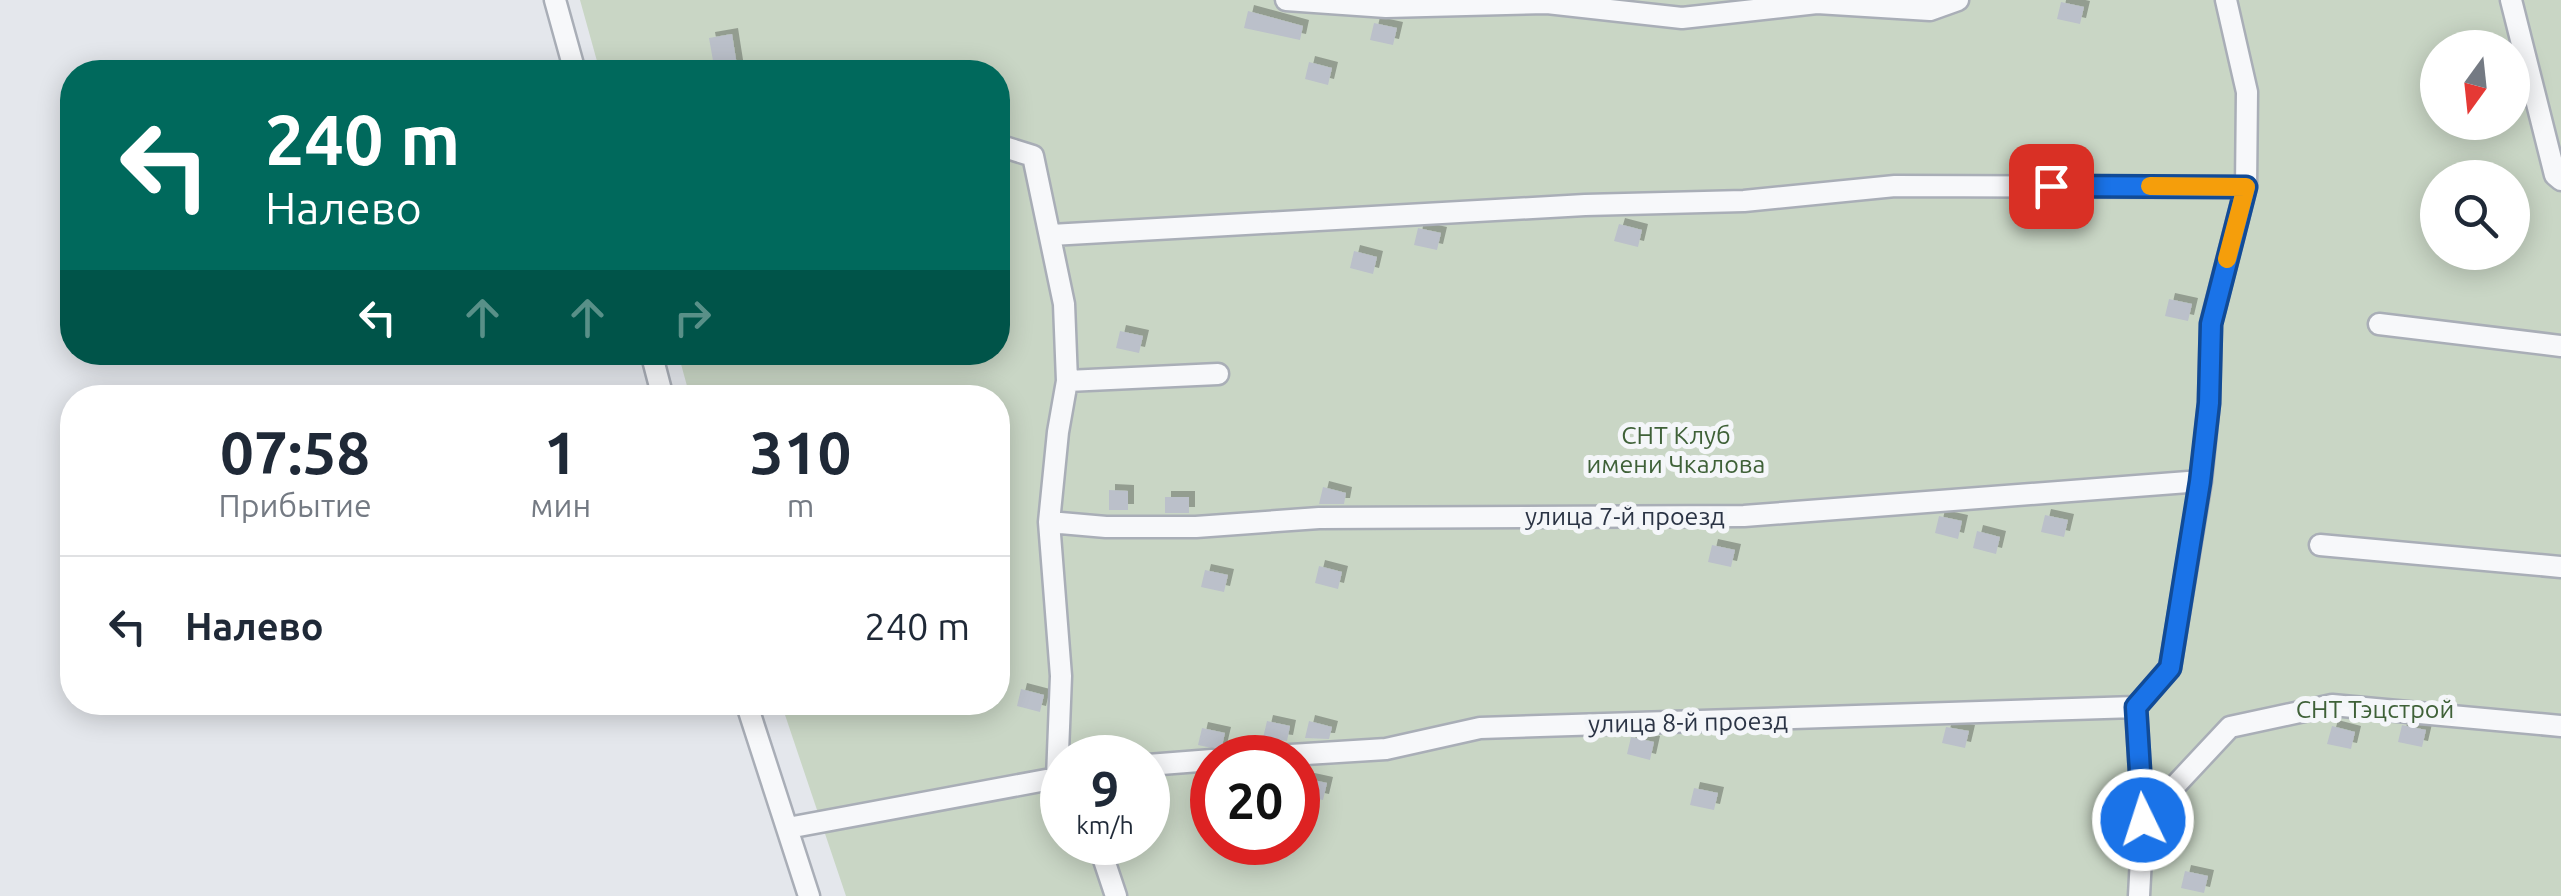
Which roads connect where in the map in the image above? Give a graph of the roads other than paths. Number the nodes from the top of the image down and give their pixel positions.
1 (555, 0) edge
2 (1286, 0) edge
3 (1958, 0) edge
4 (2226, 0) edge
5 (2511, 0) edge
6 (572, 60) edge
7 (1010, 149) edge
8 (2561, 180) edge
9 (2246, 187) junction
10 (1051, 234) junction
11 (2378, 324) dead end
12 (2561, 346) edge
13 (1218, 374) dead end
14 (1067, 380) junction
15 (2200, 482) junction
16 (1050, 522) junction
17 (2320, 545) dead end
18 (2561, 567) edge
19 (2136, 707) junction
20 (750, 715) edge
21 (2561, 726) edge
22 (1060, 735) edge
23 (1320, 753) edge
24 (1040, 782) edge
25 (2143, 820) junction
26 (788, 828) junction
27 (1106, 865) edge
28 (809, 896) edge
29 (1116, 896) edge
30 (2139, 896) edge

1 - 6 street
2 - 3 street
4 - 9 street
5 - 8 street
7 - 10 street
9 - 10 street
9 - 15 street
10 - 14 street
11 - 12 street
13 - 14 street
14 - 16 street
15 - 16 street, улица 7-й проезд
15 - 19 street
16 - 22 street
17 - 18 street
19 - 23 street, улица 8-й проезд
19 - 25 street
20 - 26 street
21 - 25 street
24 - 26 street
25 - 30 street
26 - 28 street
27 - 29 street

